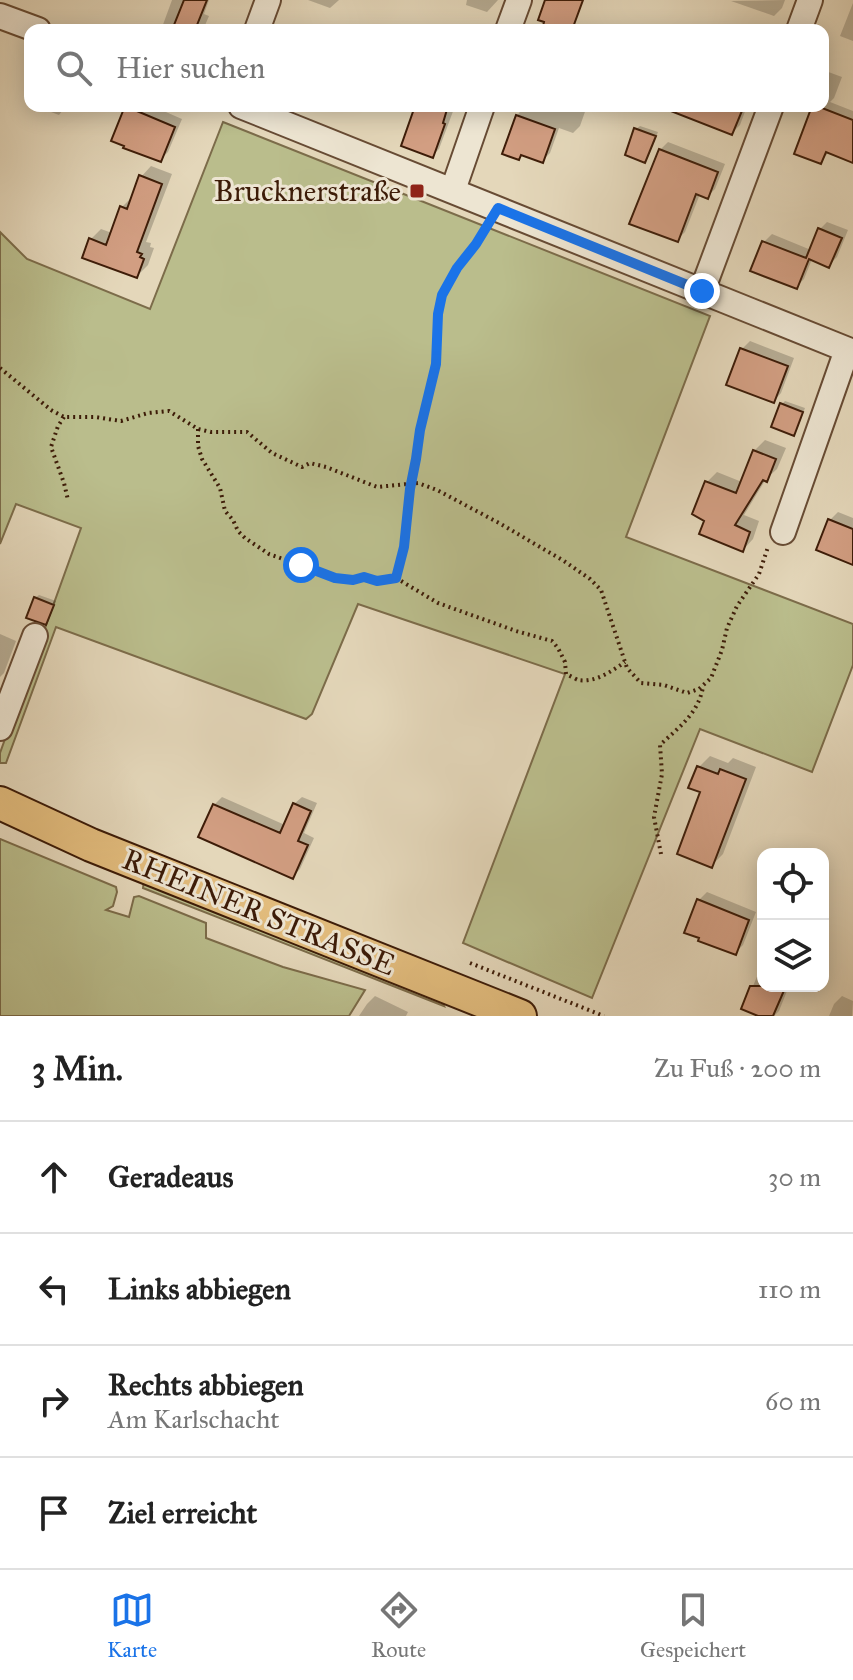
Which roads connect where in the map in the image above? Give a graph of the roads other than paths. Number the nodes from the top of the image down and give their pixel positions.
1 (268, 0) edge
2 (519, 0) edge
3 (810, 0) edge
4 (0, 16) edge
5 (259, 24) edge
6 (510, 24) edge
7 (801, 24) edge
8 (24, 25) edge
9 (256, 112) edge
10 (480, 112) edge
11 (769, 112) edge
12 (453, 190) junction
13 (702, 291) junction
14 (850, 351) edge
15 (783, 532) road end
16 (35, 636) dead end
17 (0, 728) edge
18 (0, 803) edge
19 (520, 1016) edge

1 - 5 street
2 - 6 street
3 - 7 street
4 - 8 street
9 - 12 street
10 - 12 street
11 - 13 street
12 - 13 street
13 - 14 street
14 - 15 street
16 - 17 street
18 - 19 main road, RHEINER STRASSE

